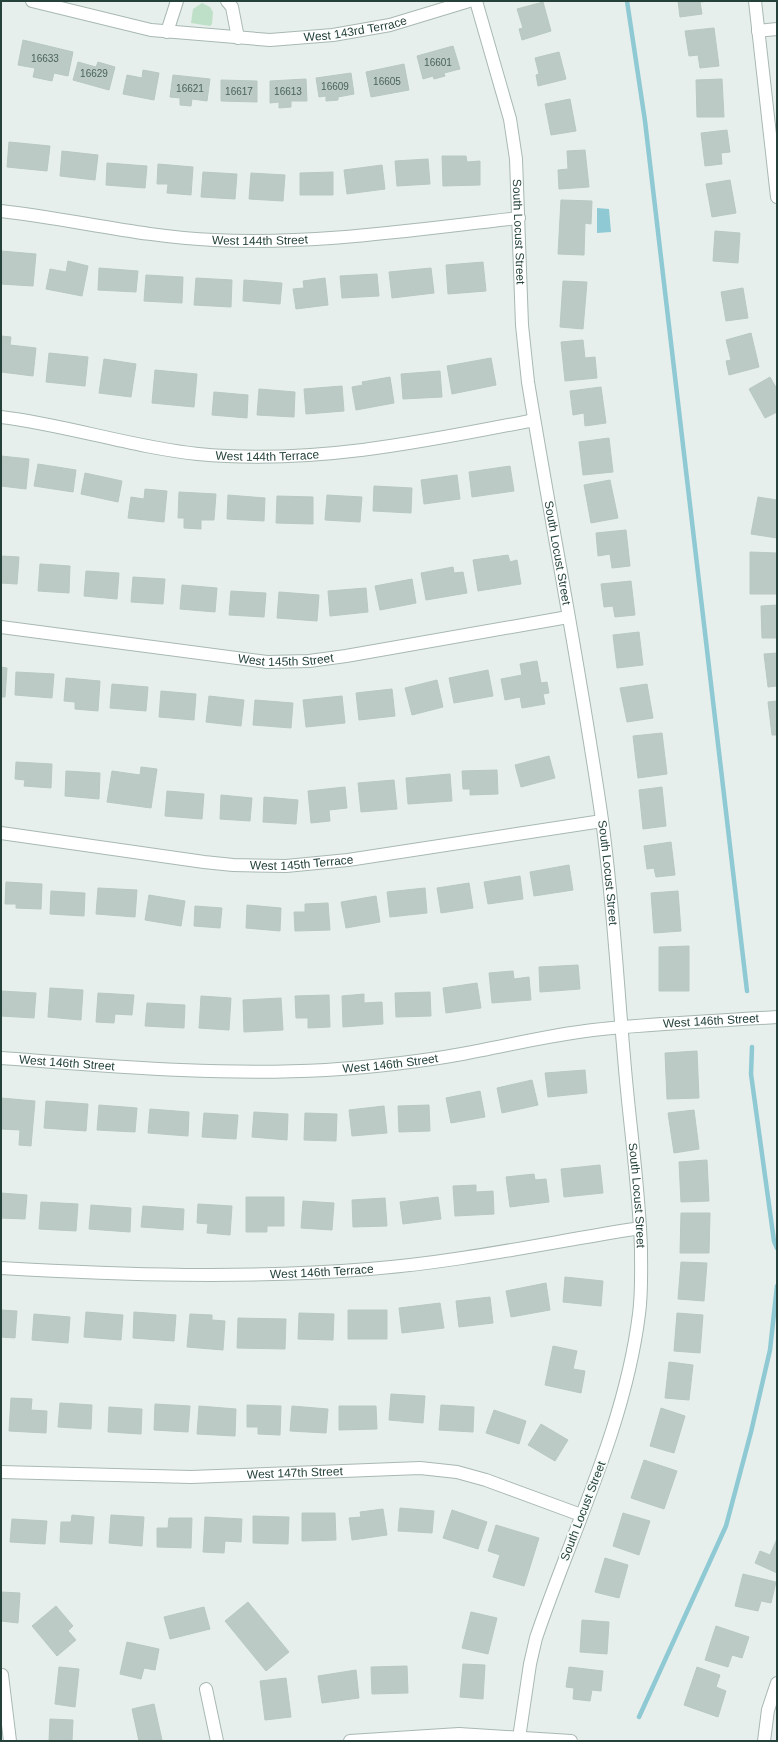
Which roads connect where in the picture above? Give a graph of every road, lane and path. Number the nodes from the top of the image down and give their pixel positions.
1 (32, 1) edge
2 (177, 1) edge
3 (227, 1) edge
4 (469, 1) edge
5 (476, 1) edge
6 (754, 1) edge
7 (777, 29) edge
8 (758, 31) junction
9 (167, 32) junction
10 (238, 38) junction
11 (777, 197) edge
12 (1, 211) edge
13 (519, 218) junction
14 (1, 417) edge
15 (534, 420) junction
16 (568, 617) junction
17 (1, 627) edge
18 (602, 821) junction
19 (1, 833) edge
20 (777, 1017) edge
21 (622, 1027) junction
22 (1, 1058) edge
23 (640, 1228) junction
24 (1, 1268) edge
25 (1, 1472) edge
26 (581, 1515) junction
27 (2, 1675) edge
28 (777, 1683) edge
29 (206, 1689) dead end
30 (418, 1738) edge
31 (519, 1738) junction
32 (10, 1741) edge
33 (217, 1741) edge
34 (350, 1741) edge
35 (570, 1741) edge
36 (764, 1741) edge

1 - 9 street, West 143rd Terrace
2 - 9 street
3 - 10 street
4 - 10 street, West 143rd Terrace
5 - 13 street, South Locust Street
6 - 8 street
7 - 8 street
8 - 11 street
9 - 10 street, West 143rd Terrace
12 - 13 street, West 144th Street
13 - 15 street, South Locust Street
14 - 15 street, West 144th Terrace
15 - 16 street, South Locust Street
16 - 17 street, West 145th Street
16 - 18 street, South Locust Street
18 - 19 street, West 145th Terrace
18 - 21 street, South Locust Street
20 - 21 street, West 146th Street
21 - 22 street, West 146th Street
21 - 23 street, South Locust Street
23 - 24 street, West 146th Terrace
23 - 26 street, South Locust Street
25 - 26 street, West 147th Street
26 - 31 street, South Locust Street
27 - 32 street
28 - 36 street
29 - 33 street
30 - 31 street
30 - 34 street
31 - 35 street

